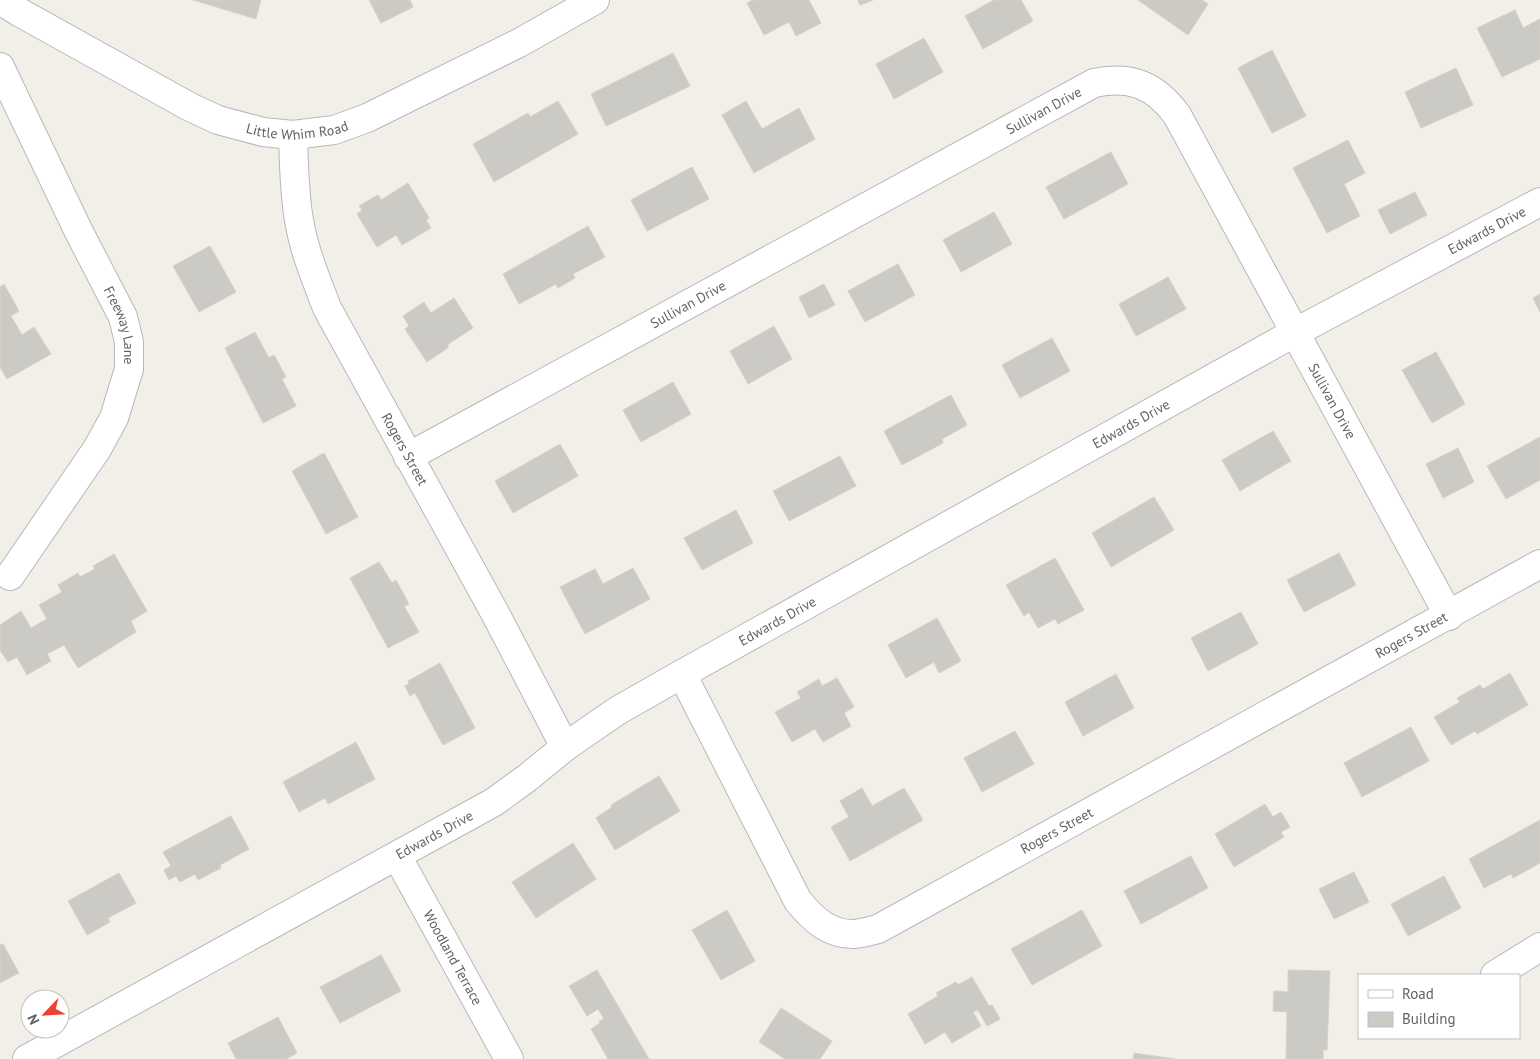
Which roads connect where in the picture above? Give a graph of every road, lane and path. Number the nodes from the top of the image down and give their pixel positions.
1 (0, 0) edge
2 (595, 0) edge
3 (0, 68) edge
4 (293, 135) junction
5 (1540, 202) edge
6 (1294, 333) junction
7 (408, 457) junction
8 (1540, 564) edge
9 (10, 576) dead end
10 (1449, 616) junction
11 (682, 674) junction
12 (565, 747) junction
13 (397, 856) junction
14 (1540, 947) edge
15 (1497, 974) edge
16 (27, 1059) edge
17 (509, 1059) edge

1 - 4 street, Little Whim Road
2 - 4 street, Little Whim Road
3 - 9 street, Freeway Lane
4 - 7 street, Rogers Street
5 - 6 street, Edwards Drive
6 - 7 street, Sullivan Drive
6 - 10 street, Sullivan Drive
6 - 11 street, Edwards Drive
7 - 12 street, Rogers Street
8 - 10 street, Rogers Street
10 - 11 street, Rogers Street
11 - 12 street, Edwards Drive
12 - 13 street, Edwards Drive
13 - 16 street, Edwards Drive
13 - 17 street, Woodland Terrace
14 - 15 street

